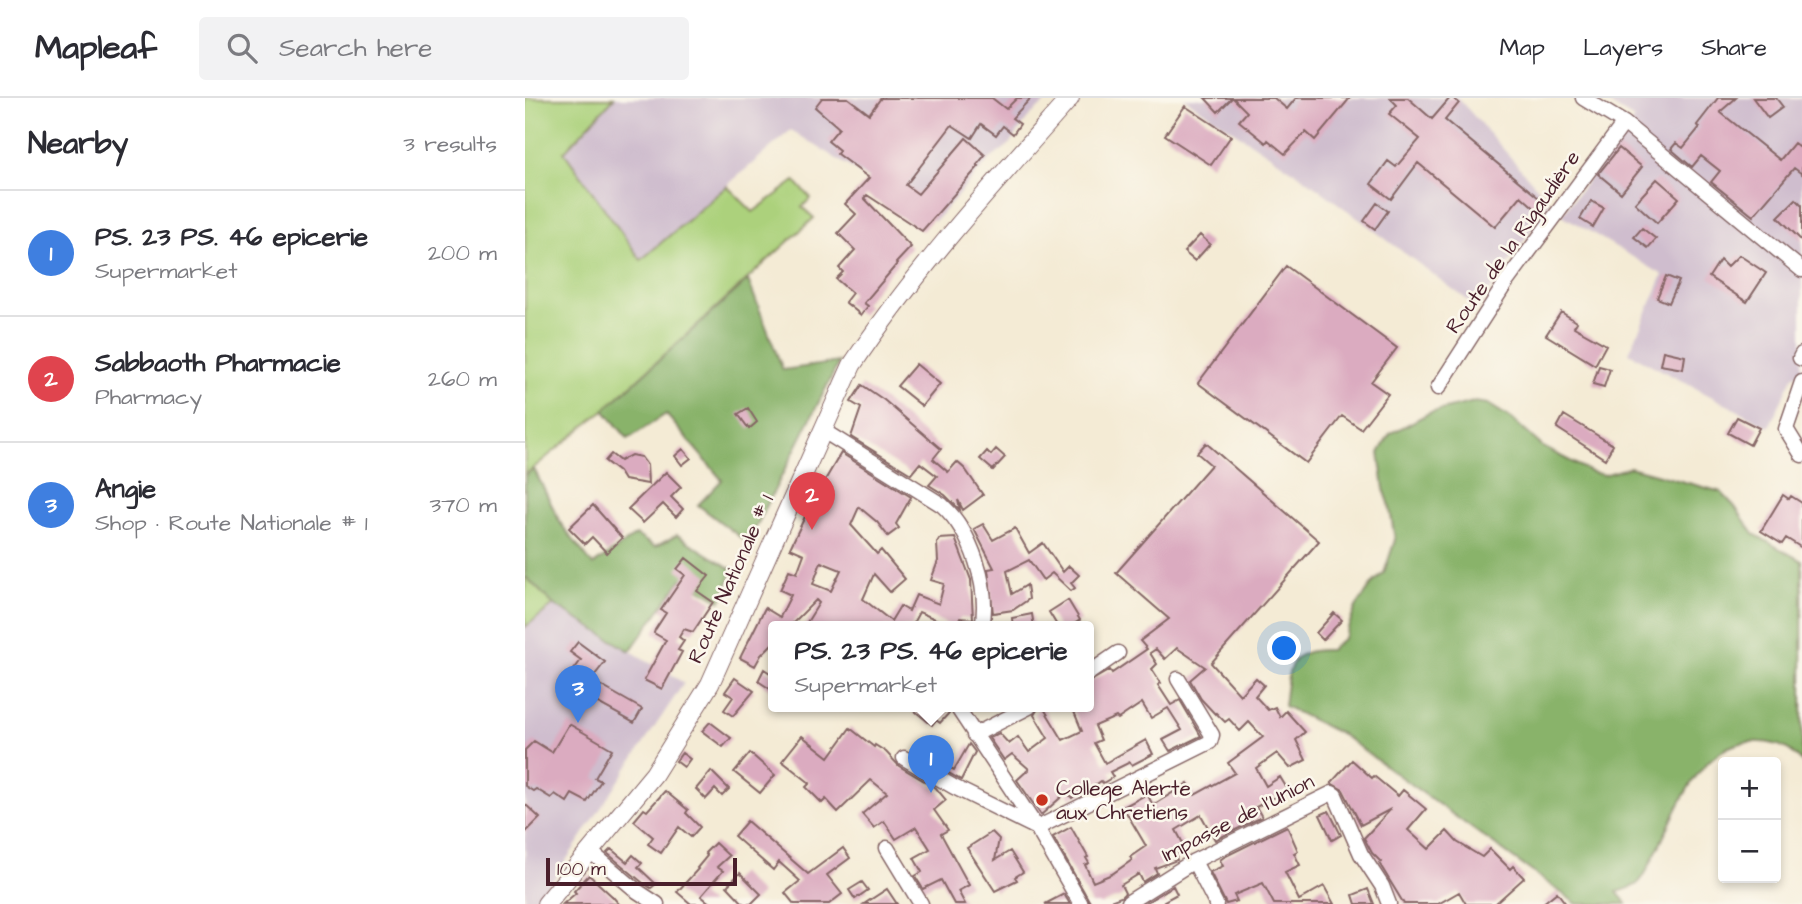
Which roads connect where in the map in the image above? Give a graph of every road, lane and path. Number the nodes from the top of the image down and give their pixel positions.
1 (1070, 98) edge
2 (1583, 98) edge
3 (1625, 123) junction
4 (1802, 270) edge
5 (1802, 382) edge
6 (1438, 388) dead end
7 (822, 430) junction
8 (1802, 454) edge
9 (983, 621) edge
10 (1118, 653) dead end
11 (1094, 670) edge
12 (1178, 679) dead end
13 (960, 712) edge
14 (1019, 712) edge
15 (974, 735) junction
16 (904, 758) dead end
17 (1037, 828) junction
18 (887, 848) dead end
19 (591, 852) junction
20 (1194, 861) junction
21 (1128, 903) edge
22 (546, 904) edge
23 (657, 904) edge
24 (921, 904) edge
25 (1081, 904) edge
26 (1216, 904) edge
27 (1389, 904) edge

1 - 7 main road, Route Nationale # 1
2 - 3 street
3 - 4 street
3 - 6 street, Route de la Rigaudière
5 - 8 street
7 - 9 street
7 - 19 main road, Route Nationale # 1
10 - 11 street
12 - 17 street
13 - 15 street
14 - 15 street
15 - 17 street
16 - 17 street
17 - 25 street
18 - 24 street
19 - 22 main road, Route Nationale # 1
19 - 23 street
20 - 21 street, Impasse de l'Union
20 - 26 street
20 - 27 street, Impasse de l'Union

